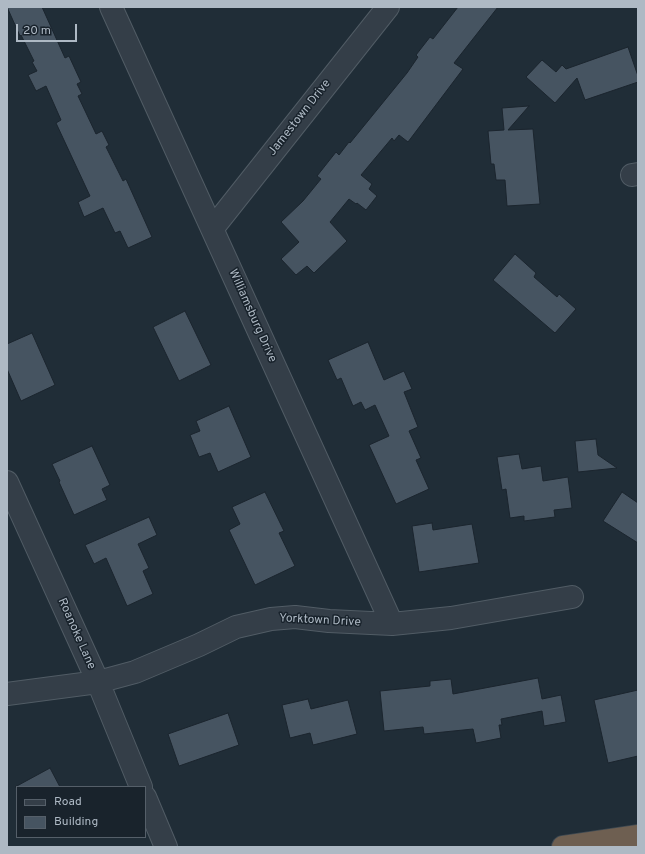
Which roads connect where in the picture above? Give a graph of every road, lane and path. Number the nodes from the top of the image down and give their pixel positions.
1 (111, 7) edge
2 (388, 7) edge
3 (213, 228) junction
4 (7, 482) edge
5 (572, 597) dead end
6 (392, 624) junction
7 (98, 682) junction
8 (7, 694) edge
9 (141, 786) edge
10 (146, 799) edge
11 (638, 836) edge
12 (166, 847) edge
13 (563, 847) edge

1 - 3 street, Williamsburg Drive
2 - 3 street, Jamestown Drive
3 - 6 street, Williamsburg Drive
4 - 7 street, Roanoke Lane
5 - 6 street, Yorktown Drive
6 - 7 street, Yorktown Drive
7 - 8 street, Yorktown Drive
7 - 9 street, Roanoke Lane
10 - 12 street
11 - 13 highway

